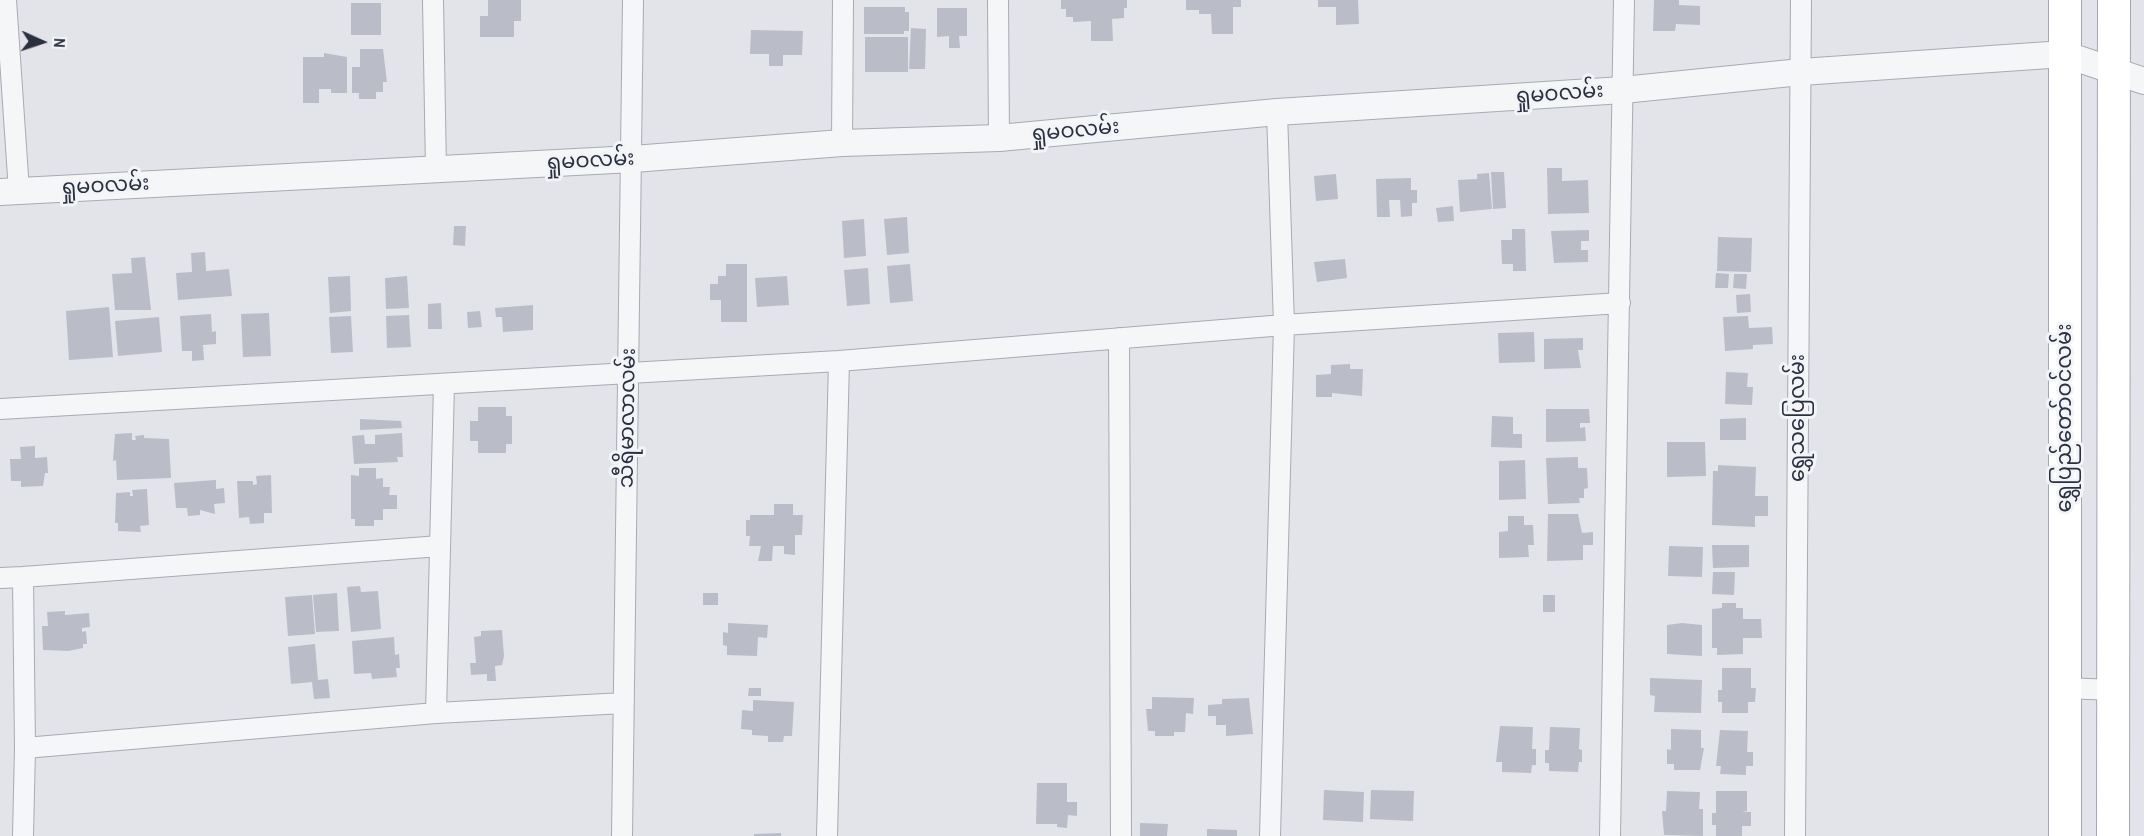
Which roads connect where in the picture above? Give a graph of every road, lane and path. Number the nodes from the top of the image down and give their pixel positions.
1 (6, 0) edge
2 (433, 0) edge
3 (633, 0) edge
4 (843, 0) edge
5 (998, 0) edge
6 (1624, 0) edge
7 (1802, 0) edge
8 (2065, 0) edge
9 (2114, 0) edge
10 (2064, 54) junction
11 (2114, 71) junction
12 (1801, 72) junction
13 (2144, 81) edge
14 (1623, 90) junction
15 (1277, 112) junction
16 (999, 138) junction
17 (842, 143) junction
18 (633, 159) junction
19 (436, 170) junction
20 (9, 191) edge
21 (1620, 303) junction
22 (1284, 325) junction
23 (1119, 338) junction
24 (839, 361) junction
25 (629, 375) junction
26 (444, 384) junction
27 (0, 409) edge
28 (440, 546) junction
29 (23, 577) junction
30 (0, 578) edge
31 (2065, 688) junction
32 (2113, 690) junction
33 (624, 703) junction
34 (435, 713) junction
35 (25, 748) junction
36 (23, 836) edge
37 (622, 836) edge
38 (827, 836) edge
39 (1121, 836) edge
40 (1270, 836) edge
41 (1610, 836) edge
42 (1795, 836) edge
43 (2065, 836) edge
44 (2113, 836) edge

1 - 20 street
2 - 19 street
3 - 18 street, သီရိမာလာလမ်း
4 - 17 street
5 - 16 street
6 - 14 street
7 - 12 street, ရွှေသပြေလမ်း
8 - 10 main road, ရွှေပြည်တော်ဝင်လမ်း
9 - 11 main road
10 - 11 street, ရှုမဝလမ်း
10 - 12 street, ရှုမဝလမ်း
10 - 31 main road, ရွှေပြည်တော်ဝင်လမ်း
11 - 13 street, ရှုမဝလမ်း
11 - 32 main road
12 - 14 street, ရှုမဝလမ်း
12 - 42 street, ရွှေသပြေလမ်း
14 - 15 street, ရှုမဝလမ်း
14 - 21 street
15 - 16 street, ရှုမဝလမ်း
15 - 22 street
16 - 17 street, ရှုမဝလမ်း
17 - 18 street, ရှုမဝလမ်း
18 - 19 street, ရှုမဝလမ်း
18 - 25 street, သီရိမာလာလမ်း
19 - 20 street, ရှုမဝလမ်း
21 - 22 street
21 - 41 street
22 - 23 street
22 - 40 street
23 - 24 street
23 - 39 street
24 - 25 street
24 - 38 street
25 - 26 street
25 - 33 street, သီရိမာလာလမ်း
26 - 27 street
26 - 28 street
28 - 29 street
28 - 34 street
29 - 30 street
29 - 35 street
31 - 32 street
31 - 43 main road, ရွှေပြည်တော်ဝင်လမ်း
32 - 44 main road
33 - 34 street
33 - 37 street, သီရိမာလာလမ်း
34 - 35 street
35 - 36 street

